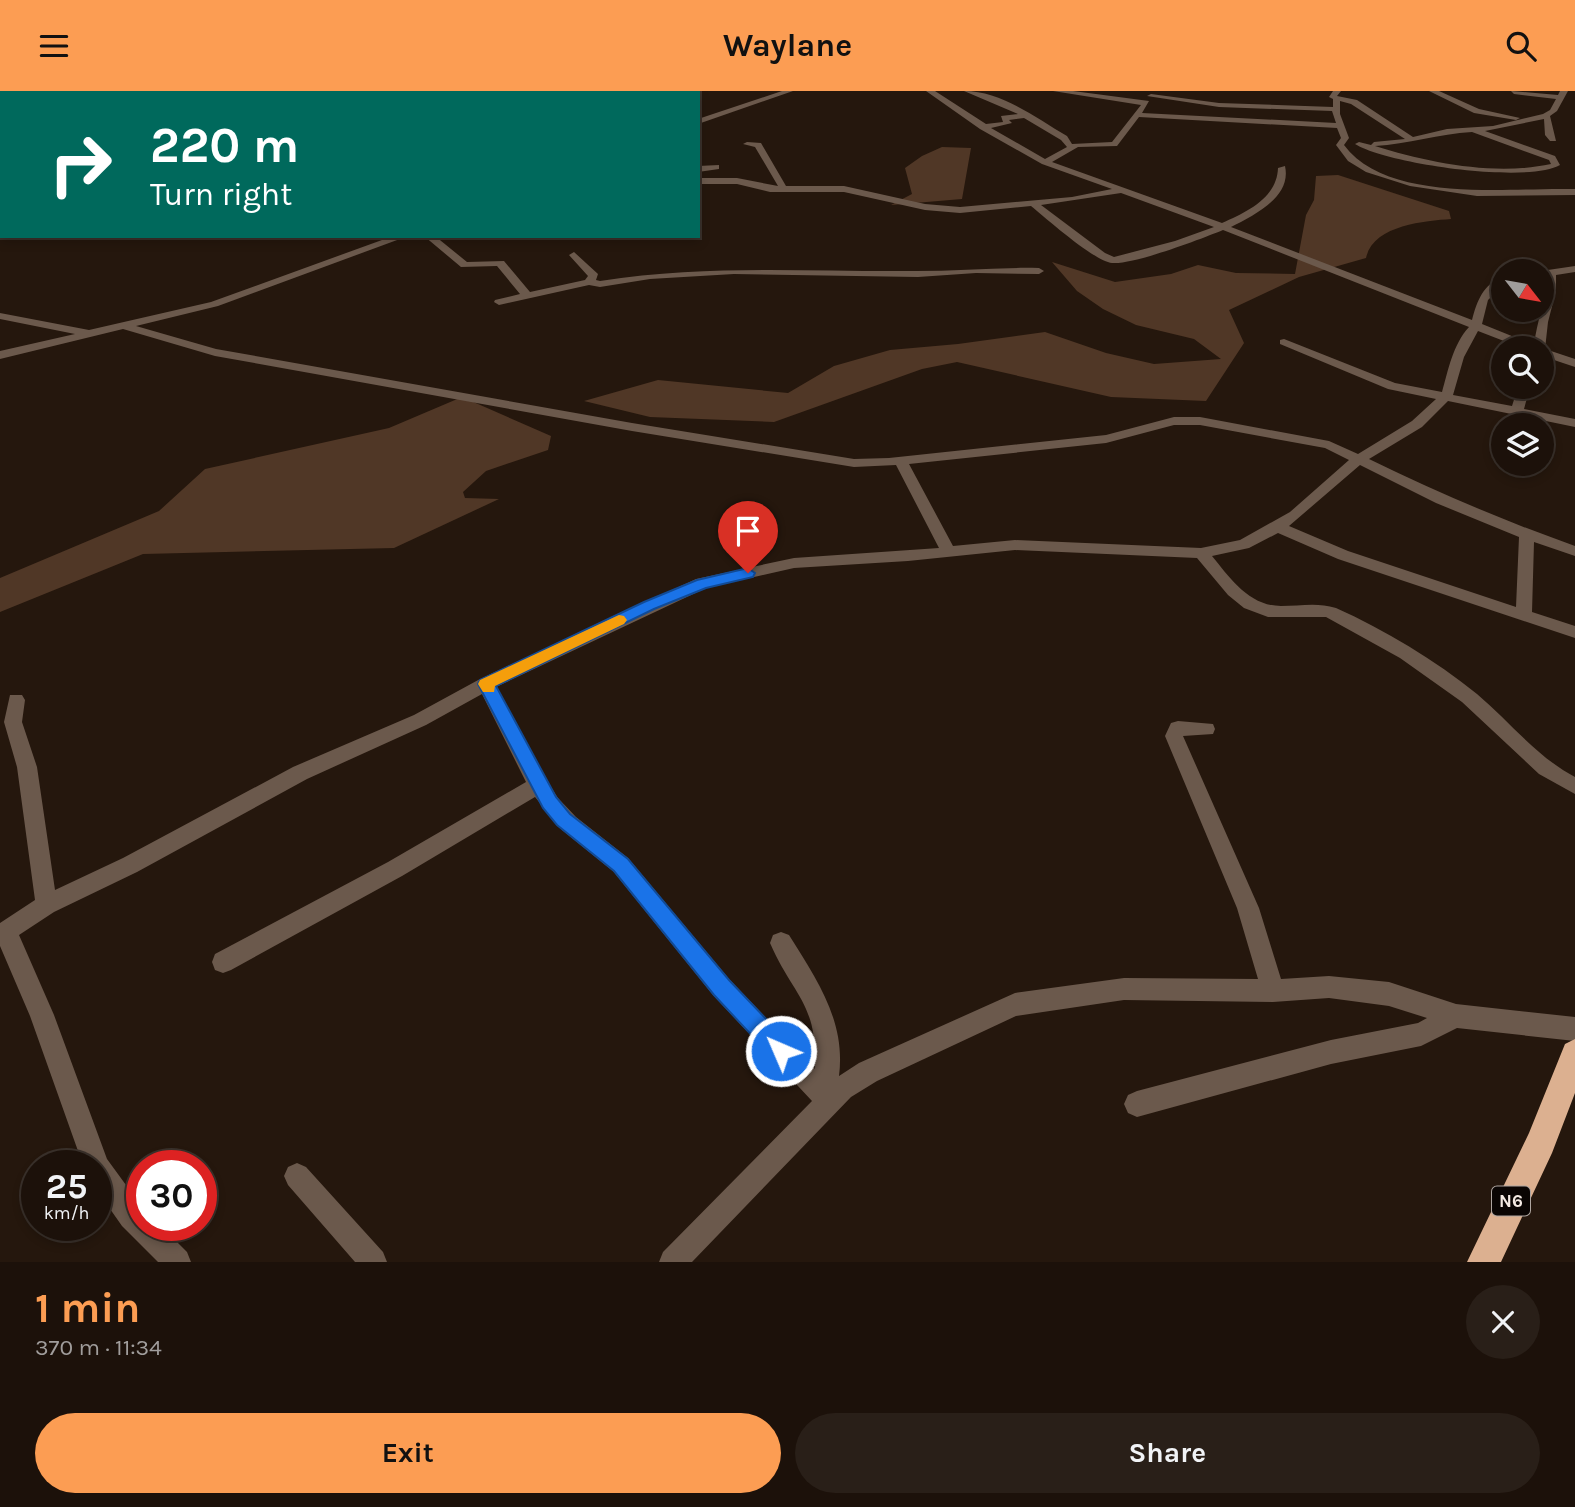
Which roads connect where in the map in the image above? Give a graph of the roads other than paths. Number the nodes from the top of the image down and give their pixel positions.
1 (789, 91) edge
2 (930, 91) edge
3 (968, 91) edge
4 (1057, 91) edge
5 (1433, 91) edge
6 (1335, 92) edge
7 (1515, 94) edge
8 (1562, 94) edge
9 (1226, 96) dead end
10 (1150, 97) edge
11 (1219, 105) junction
12 (1336, 109) junction
13 (1042, 111) dead end
14 (1024, 115) junction
15 (1137, 115) junction
16 (1546, 115) junction
17 (1527, 120) junction
18 (700, 121) edge
19 (1342, 126) junction
20 (984, 127) junction
21 (1475, 130) junction
22 (1412, 139) junction
23 (1553, 139) dead end
24 (747, 144) dead end
25 (1359, 144) junction
26 (1340, 145) junction
27 (1070, 146) junction
28 (1401, 155) junction
29 (1045, 162) junction
30 (1440, 163) junction
31 (716, 167) dead end
32 (1282, 168) dead end
33 (1469, 168) junction
34 (700, 169) edge
35 (1376, 171) junction
36 (700, 181) edge
37 (1426, 187) junction
38 (783, 188) junction
39 (1122, 190) junction
40 (1563, 190) junction
41 (1575, 192) edge
42 (1032, 203) junction
43 (1221, 226) junction
44 (397, 238) edge
45 (431, 238) edge
46 (574, 255) dead end
47 (1575, 268) edge
48 (1039, 271) dead end
49 (1554, 272) edge
50 (589, 282) junction
51 (1491, 289) edge
52 (527, 296) junction
53 (499, 302) dead end
54 (0, 316) edge
55 (127, 327) junction
56 (1475, 328) junction
57 (89, 334) junction
58 (1498, 336) edge
59 (1284, 342) dead end
60 (0, 355) edge
61 (1554, 355) edge
62 (1575, 363) edge
63 (1447, 395) junction
64 (1520, 399) edge
65 (1517, 411) junction
66 (1575, 423) edge
67 (1359, 459) junction
68 (901, 461) junction
69 (1278, 527) junction
70 (1527, 534) junction
71 (948, 551) junction
72 (1575, 551) edge
73 (1200, 553) junction
74 (1524, 616) junction
75 (1575, 632) edge
76 (486, 684) junction
77 (16, 700) dead end
78 (1206, 729) dead end
79 (538, 785) junction
80 (1575, 786) edge
81 (46, 905) junction
82 (3, 933) edge
83 (780, 943) dead end
84 (223, 962) dead end
85 (1273, 991) junction
86 (1456, 1016) junction
87 (1575, 1029) edge
88 (1575, 1054) edge
89 (826, 1098) junction
90 (1137, 1104) dead end
91 (90, 1150) edge
92 (297, 1176) dead end
93 (112, 1188) edge
94 (177, 1262) edge
95 (373, 1262) edge
96 (673, 1262) edge
97 (1483, 1262) edge

1 - 18 street
2 - 20 street
3 - 14 street
4 - 10 street
5 - 17 street
6 - 12 street
6 - 22 street
7 - 8 street
8 - 16 street
9 - 11 street
10 - 11 street
10 - 15 street
11 - 12 street
12 - 19 street
13 - 14 street
14 - 20 street
14 - 27 street
15 - 19 street
15 - 27 street
16 - 17 street
16 - 23 street
17 - 21 street
19 - 26 street
20 - 29 street
21 - 22 street
21 - 33 street
22 - 25 street
24 - 38 street
25 - 26 street
25 - 28 street
26 - 35 street
27 - 29 street
28 - 30 street
28 - 35 street
29 - 39 street
30 - 33 street
30 - 37 street
31 - 34 street
32 - 43 street
33 - 40 street
35 - 37 street
36 - 38 street
37 - 40 street
38 - 42 street
39 - 42 street
39 - 43 street
40 - 41 street
42 - 43 street
43 - 56 street
44 - 55 street
45 - 52 street
46 - 50 street
47 - 49 street
48 - 50 street
50 - 52 street
51 - 56 street
52 - 53 street
54 - 57 street
55 - 57 street
55 - 68 street
56 - 58 street
56 - 63 street
57 - 60 street
59 - 63 street
61 - 62 street
63 - 65 street
63 - 67 street
64 - 65 street
65 - 66 street
67 - 68 street
67 - 69 street
67 - 70 street
68 - 71 street
69 - 73 street
69 - 74 street
70 - 72 street
70 - 74 street
71 - 73 street
71 - 76 street
73 - 80 street
74 - 75 street
76 - 79 street
76 - 81 street
77 - 81 street
78 - 85 street
79 - 84 street
79 - 89 street
81 - 82 street
82 - 91 street
83 - 89 street
85 - 86 street
85 - 89 street
86 - 87 street
86 - 90 street
88 - 97 highway, N6
89 - 96 street
92 - 95 street
93 - 94 street

